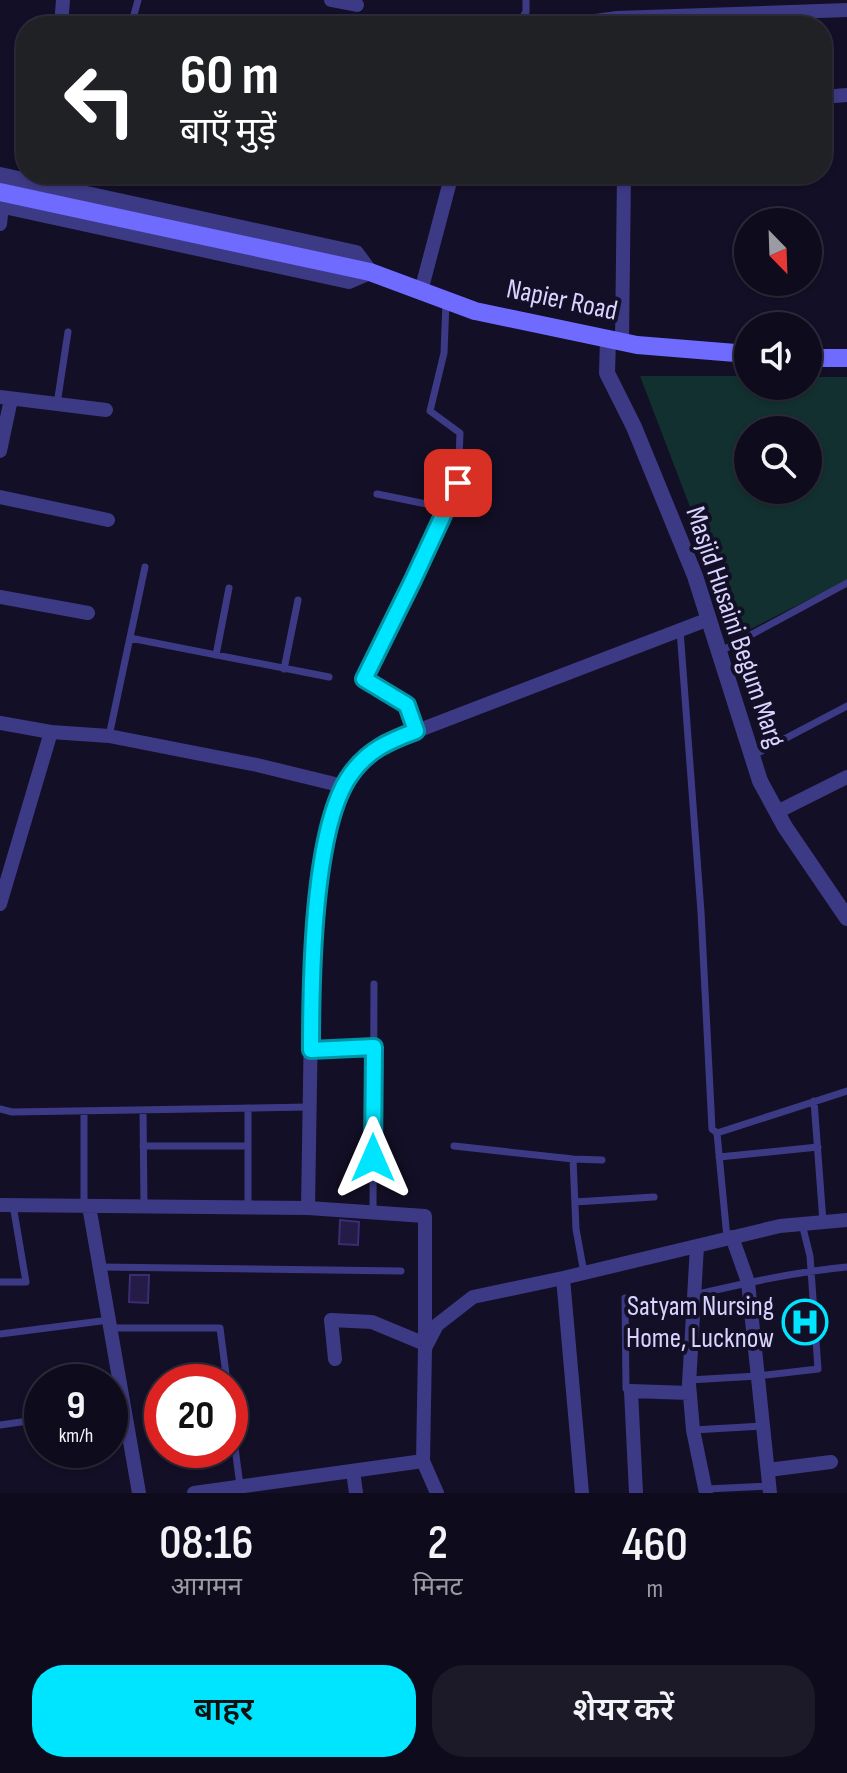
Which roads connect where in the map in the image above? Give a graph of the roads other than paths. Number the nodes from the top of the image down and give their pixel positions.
1 (333, 0) edge
2 (357, 5) dead end
3 (847, 10) edge
4 (674, 16) edge
5 (41, 184) edge
6 (449, 184) edge
7 (623, 184) edge
8 (1, 201) edge
9 (0, 224) edge
10 (370, 272) junction
11 (421, 291) junction
12 (446, 300) junction
13 (68, 332) dead end
14 (615, 340) junction
15 (734, 353) edge
16 (822, 358) edge
17 (847, 358) edge
18 (5, 398) edge
19 (57, 404) junction
20 (106, 410) dead end
21 (0, 451) edge
22 (377, 494) dead end
23 (0, 497) edge
24 (446, 508) junction
25 (108, 520) dead end
26 (145, 567) dead end
27 (847, 583) edge
28 (229, 588) dead end
29 (0, 597) edge
30 (298, 600) dead end
31 (88, 613) dead end
32 (709, 619) junction
33 (680, 630) junction
34 (130, 638) junction
35 (719, 652) junction
36 (216, 655) junction
37 (284, 669) junction
38 (329, 677) dead end
39 (847, 706) edge
40 (0, 723) edge
41 (416, 731) junction
42 (51, 732) junction
43 (109, 736) junction
44 (752, 756) junction
45 (847, 777) edge
46 (343, 786) junction
47 (777, 812) junction
48 (0, 904) edge
49 (847, 918) edge
50 (374, 984) dead end
51 (374, 1047) junction
52 (311, 1050) junction
53 (847, 1091) edge
54 (814, 1101) junction
55 (310, 1107) junction
56 (248, 1108) junction
57 (0, 1109) edge
58 (143, 1110) junction
59 (84, 1111) junction
60 (717, 1133) junction
61 (143, 1146) junction
62 (248, 1146) junction
63 (454, 1146) dead end
64 (818, 1147) junction
65 (719, 1157) junction
66 (573, 1159) junction
67 (602, 1160) dead end
68 (654, 1197) dead end
69 (575, 1202) junction
70 (6, 1205) edge
71 (86, 1206) junction
72 (144, 1206) junction
73 (248, 1207) junction
74 (308, 1208) junction
75 (373, 1214) junction
76 (847, 1220) edge
77 (823, 1222) junction
78 (802, 1224) junction
79 (730, 1238) junction
80 (697, 1246) junction
81 (100, 1267) junction
82 (847, 1267) edge
83 (811, 1270) junction
84 (401, 1271) dead end
85 (584, 1273) junction
86 (563, 1278) junction
87 (0, 1282) edge
88 (748, 1282) junction
89 (694, 1295) junction
90 (625, 1298) dead end
91 (110, 1324) junction
92 (0, 1334) edge
93 (425, 1346) junction
94 (335, 1359) dead end
95 (113, 1364) edge
96 (225, 1364) edge
97 (758, 1376) junction
98 (689, 1386) junction
99 (631, 1391) junction
100 (24, 1422) edge
101 (0, 1425) edge
102 (763, 1426) junction
103 (693, 1430) junction
104 (128, 1450) edge
105 (423, 1461) junction
106 (831, 1462) dead end
107 (238, 1468) edge
108 (768, 1470) junction
109 (353, 1471) junction
110 (240, 1487) junction
111 (769, 1490) edge
112 (706, 1491) edge
113 (139, 1493) edge
114 (194, 1493) edge
115 (356, 1493) edge
116 (437, 1493) edge
117 (582, 1493) edge
118 (636, 1493) edge

1 - 2 street
3 - 4 street
5 - 10 street
6 - 11 street
7 - 14 street
8 - 9 street
8 - 10 main road, Napier Road
8 - 10 street
10 - 11 main road, Napier Road
11 - 12 main road, Napier Road
12 - 14 main road, Napier Road
12 - 24 lane
13 - 19 lane
14 - 15 main road, Napier Road
14 - 32 street, Masjid Husaini Begum Marg
16 - 17 main road
18 - 19 street
18 - 21 street
19 - 20 street
22 - 24 lane
23 - 25 street
24 - 41 lane
26 - 34 lane
27 - 35 lane
28 - 36 lane
29 - 31 street
30 - 37 lane
32 - 33 street
32 - 35 street, Masjid Husaini Begum Marg
33 - 41 street
33 - 60 lane
34 - 36 lane
34 - 43 lane
35 - 44 street, Masjid Husaini Begum Marg
36 - 37 lane
37 - 38 lane
39 - 44 lane
40 - 42 street
41 - 46 street
42 - 43 street
42 - 48 street
43 - 46 street
44 - 47 street, Masjid Husaini Begum Marg
45 - 47 street
46 - 52 street
47 - 49 street, Masjid Husaini Begum Marg
50 - 51 lane
51 - 52 street
51 - 75 lane
52 - 55 street
53 - 54 lane
54 - 60 lane
54 - 64 lane
55 - 56 lane
55 - 74 street
56 - 58 lane
56 - 62 lane
57 - 59 lane
58 - 59 lane
58 - 61 lane
59 - 71 lane
60 - 65 lane
61 - 62 lane
61 - 72 lane
62 - 73 lane
63 - 66 lane
64 - 65 lane
64 - 77 lane
65 - 79 lane
66 - 67 lane
66 - 69 lane
68 - 69 lane
69 - 85 lane
70 - 71 street
70 - 87 lane
71 - 72 street
71 - 81 street
72 - 73 street
73 - 74 street
74 - 75 street
75 - 93 street
76 - 77 street
77 - 78 street
78 - 79 street
78 - 83 lane
79 - 80 street
79 - 88 street
80 - 85 street
80 - 89 street
81 - 84 lane
81 - 91 street
82 - 83 lane
83 - 88 lane
83 - 97 lane
85 - 86 street
86 - 93 street
86 - 117 street
88 - 89 lane
88 - 97 street
89 - 98 street
90 - 99 lane
91 - 92 lane
91 - 95 street
91 - 96 lane
93 - 94 street
93 - 105 street
97 - 98 lane
97 - 102 street
98 - 99 street
98 - 103 street
99 - 118 street
100 - 101 lane
102 - 103 lane
102 - 108 street
103 - 112 street
104 - 113 street
105 - 109 street
105 - 116 street
106 - 108 street
107 - 110 lane
108 - 111 street
109 - 110 street
109 - 115 street
110 - 114 street
111 - 112 lane

